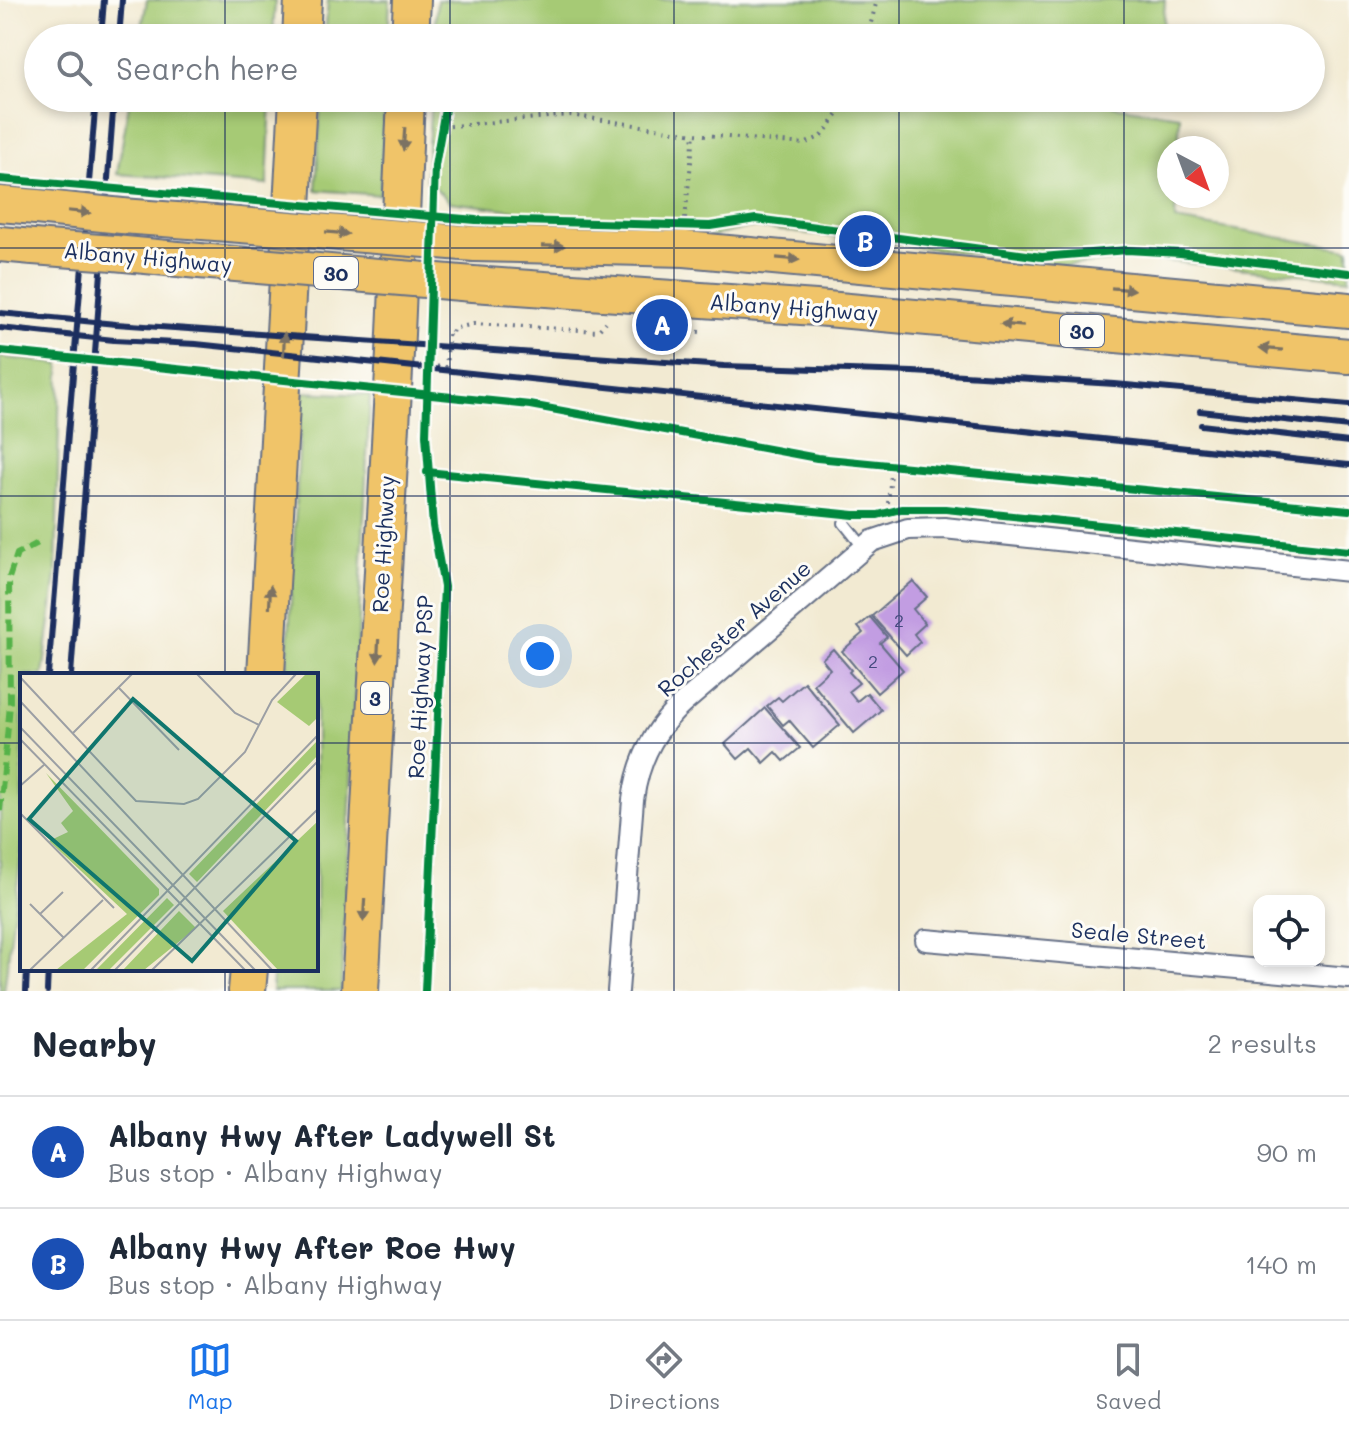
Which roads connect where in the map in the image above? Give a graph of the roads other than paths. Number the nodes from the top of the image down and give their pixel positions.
1 (303, 0) edge
2 (412, 0) edge
3 (302, 24) edge
4 (411, 24) edge
5 (297, 112) edge
6 (405, 112) edge
7 (0, 204) edge
8 (16, 245) edge
9 (1349, 310) edge
10 (1349, 356) edge
11 (844, 523) dead end
12 (864, 548) junction
13 (1349, 571) edge
14 (266, 673) edge
15 (926, 940) dead end
16 (249, 971) edge
17 (1349, 978) edge
18 (247, 991) edge
19 (360, 991) edge
20 (618, 991) edge

1 - 3 highway
2 - 4 highway
14 -> 5 highway
6 -> 19 highway, Roe Highway / 3
7 -> 9 highway, Albany Highway / 30, bridge
10 -> 8 highway, Albany Highway / 30, bridge
11 - 12 lane
12 - 13 street, Rochester Avenue
12 - 20 street, Rochester Avenue
15 - 17 street, Seale Street
16 - 18 highway

